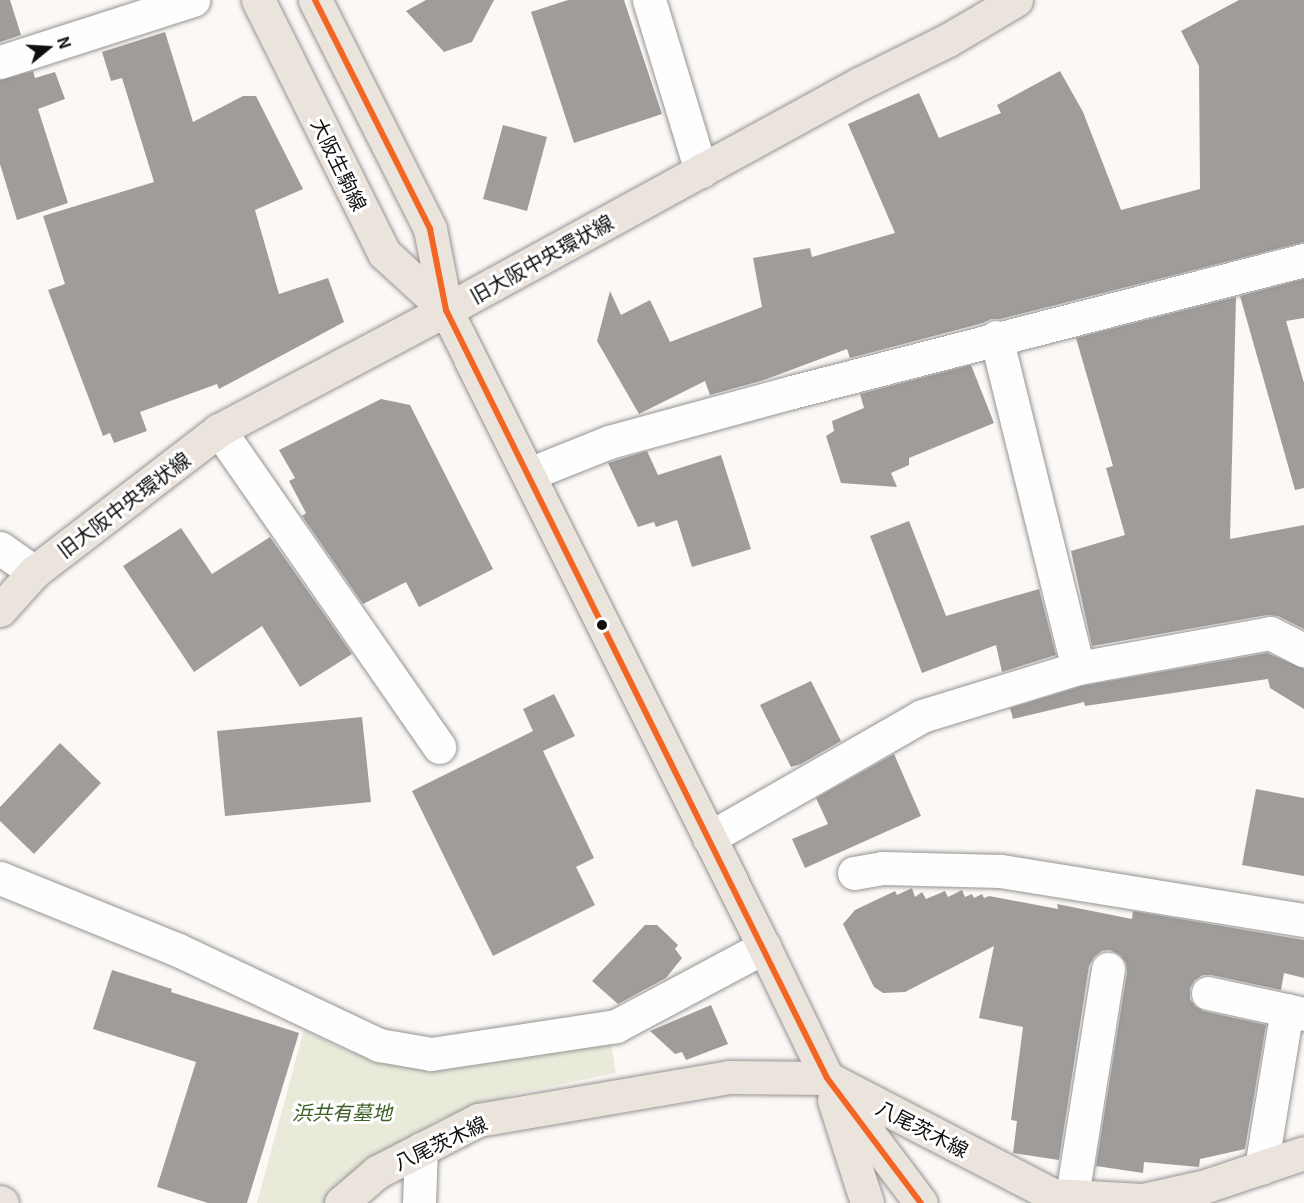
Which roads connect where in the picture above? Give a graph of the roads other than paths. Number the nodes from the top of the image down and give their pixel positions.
1 (193, 0) edge
2 (258, 0) edge
3 (315, 0) edge
4 (649, 0) edge
5 (1016, 0) edge
6 (0, 62) edge
7 (701, 171) junction
8 (1304, 260) edge
9 (446, 310) junction
10 (996, 337) junction
11 (219, 430) junction
12 (529, 474) junction
13 (0, 548) edge
14 (34, 572) junction
15 (0, 610) edge
16 (1304, 651) edge
17 (1078, 668) junction
18 (439, 747) dead end
19 (710, 838) junction
20 (854, 873) dead end
21 (0, 878) edge
22 (1304, 920) edge
23 (765, 947) junction
24 (1108, 969) dead end
25 (1208, 993) dead end
26 (1295, 1012) edge
27 (827, 1078) junction
28 (421, 1149) junction
29 (1304, 1153) edge
30 (1261, 1168) junction
31 (1072, 1196) junction
32 (341, 1203) edge
33 (419, 1203) edge
34 (867, 1203) edge
35 (921, 1203) edge

1 - 6 street
2 - 9 main road, 大阪生駒線
3 - 9 main road, 大阪生駒線
4 - 7 street
5 - 7 main road, 旧大阪中央環状線
7 - 9 main road, 旧大阪中央環状線
8 - 10 street
9 - 11 main road, 旧大阪中央環状線
9 - 12 main road, 大阪生駒線
10 - 12 street
10 - 17 street
11 - 14 main road, 旧大阪中央環状線
11 - 18 street
12 - 19 main road, 大阪生駒線
13 - 14 street
14 - 15 main road, 旧大阪中央環状線
16 - 17 street
17 - 19 street
19 - 23 main road, 大阪生駒線
20 - 22 street
21 - 23 street
23 - 27 main road, 大阪生駒線
24 - 31 street
25 - 26 street
26 - 30 street
27 - 28 main road, 八尾茨木線
27 - 31 main road, 八尾茨木線
27 - 34 main road, 大阪生駒線
27 - 35 main road, 大阪生駒線
28 - 32 main road, 八尾茨木線
28 - 33 street
29 - 30 main road, 八尾茨木線
30 - 31 main road, 八尾茨木線

